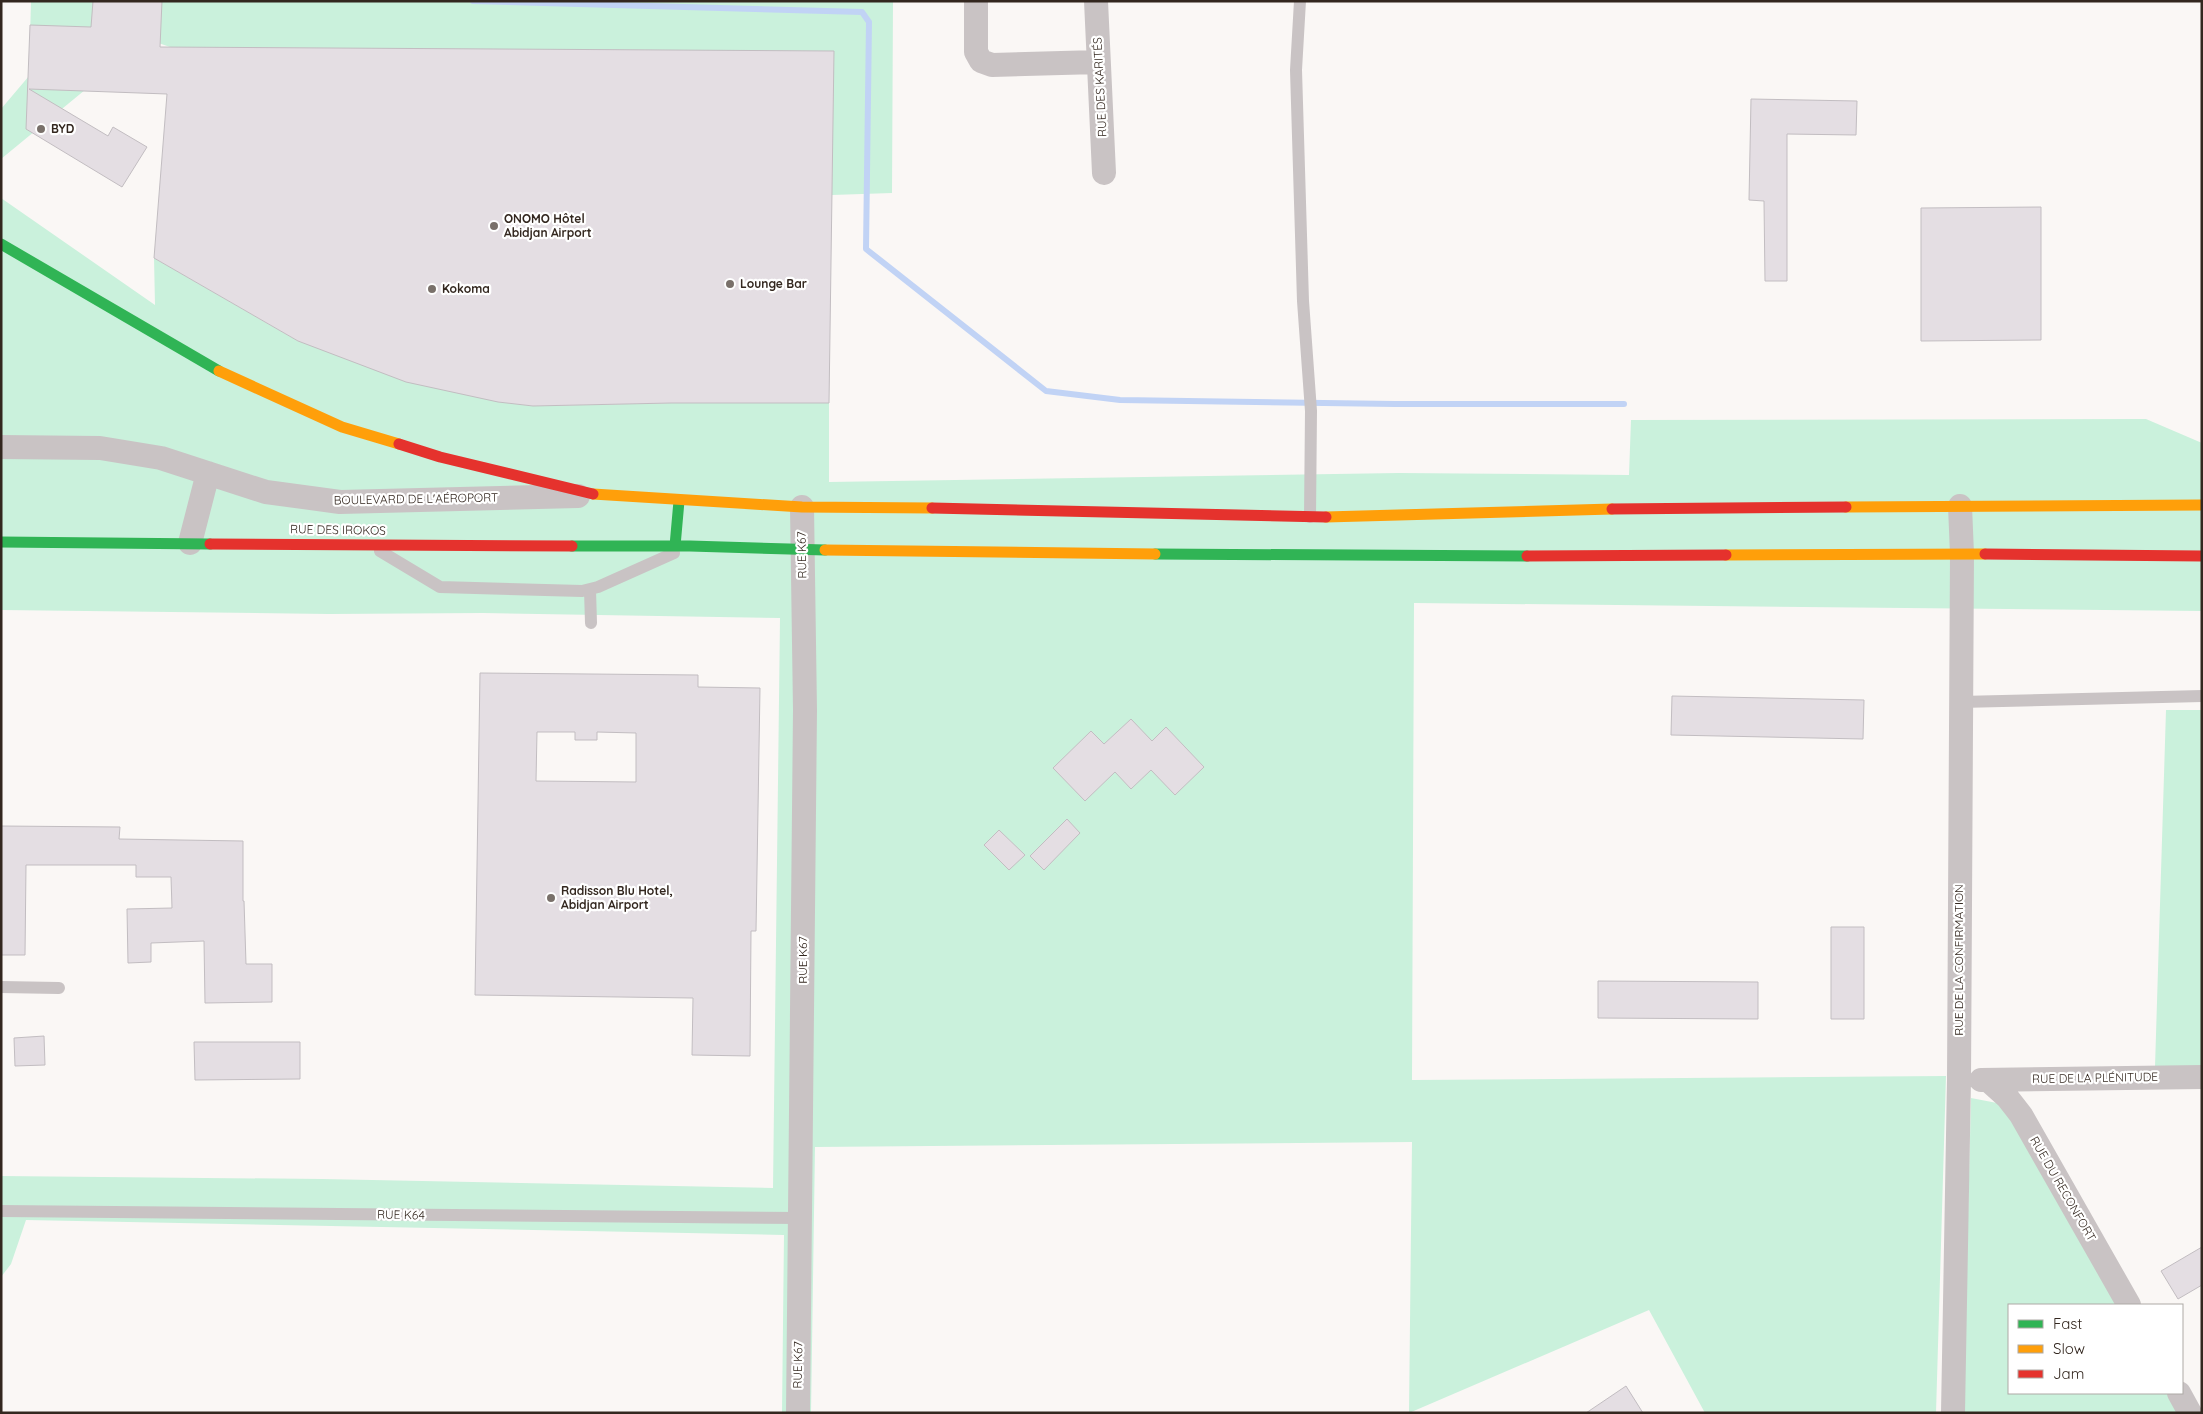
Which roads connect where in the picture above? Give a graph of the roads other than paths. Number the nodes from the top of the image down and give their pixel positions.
1 (976, 1) edge
2 (1096, 1) edge
3 (1300, 1) edge
4 (1098, 62) junction
5 (1104, 173) dead end
6 (1, 244) edge
7 (1, 448) edge
8 (208, 473) junction
9 (597, 495) junction
10 (679, 501) junction
11 (2202, 504) edge
12 (1960, 506) junction
13 (802, 507) junction
14 (1310, 517) junction
15 (1, 542) edge
16 (190, 543) junction
17 (369, 544) junction
18 (675, 546) junction
19 (690, 546) junction
20 (802, 548) junction
21 (1962, 554) junction
22 (2202, 556) edge
23 (590, 590) junction
24 (591, 623) dead end
25 (2202, 696) edge
26 (1960, 702) junction
27 (1, 988) edge
28 (59, 988) dead end
29 (2202, 1078) edge
30 (1959, 1080) junction
31 (1988, 1080) junction
32 (1, 1211) edge
33 (800, 1218) junction
34 (2128, 1304) edge
35 (2180, 1394) edge
36 (798, 1413) edge
37 (1953, 1413) edge
38 (2190, 1413) edge

1 - 4 street
2 - 4 street, RUE DES KARITÉS
3 - 14 lane
4 - 5 street, RUE DES KARITÉS
6 - 9 main road
7 - 8 street, BOULEVARD DE L'AÉROPORT
8 - 9 street, BOULEVARD DE L'AÉROPORT
8 - 16 street
9 - 10 main road
10 - 13 main road
10 - 18 main road
11 - 12 main road
12 - 14 main road
12 - 21 street, RUE DE LA CONFIRMATION
13 - 14 main road
13 - 20 street, RUE K67
15 - 16 main road, RUE DES IROKOS
16 - 17 main road, RUE DES IROKOS
17 - 18 main road, RUE DES IROKOS
17 - 23 lane
18 - 19 main road, RUE DES IROKOS
19 - 20 main road, RUE DES IROKOS
19 - 23 lane
20 - 21 main road, RUE DES IROKOS
20 - 33 street, RUE K67
21 - 22 main road, RUE DES IROKOS
21 - 26 street, RUE DE LA CONFIRMATION
23 - 24 lane
25 - 26 lane
26 - 30 street, RUE DE LA CONFIRMATION
27 - 28 lane
29 - 31 street, RUE DE LA PLÉNITUDE
30 - 31 street, RUE DE LA PLÉNITUDE
30 - 37 street, RUE DE LA CONFIRMATION
31 - 34 street, RUE DU RECONFORT
32 - 33 lane, RUE K64
33 - 36 street, RUE K67
35 - 38 street

